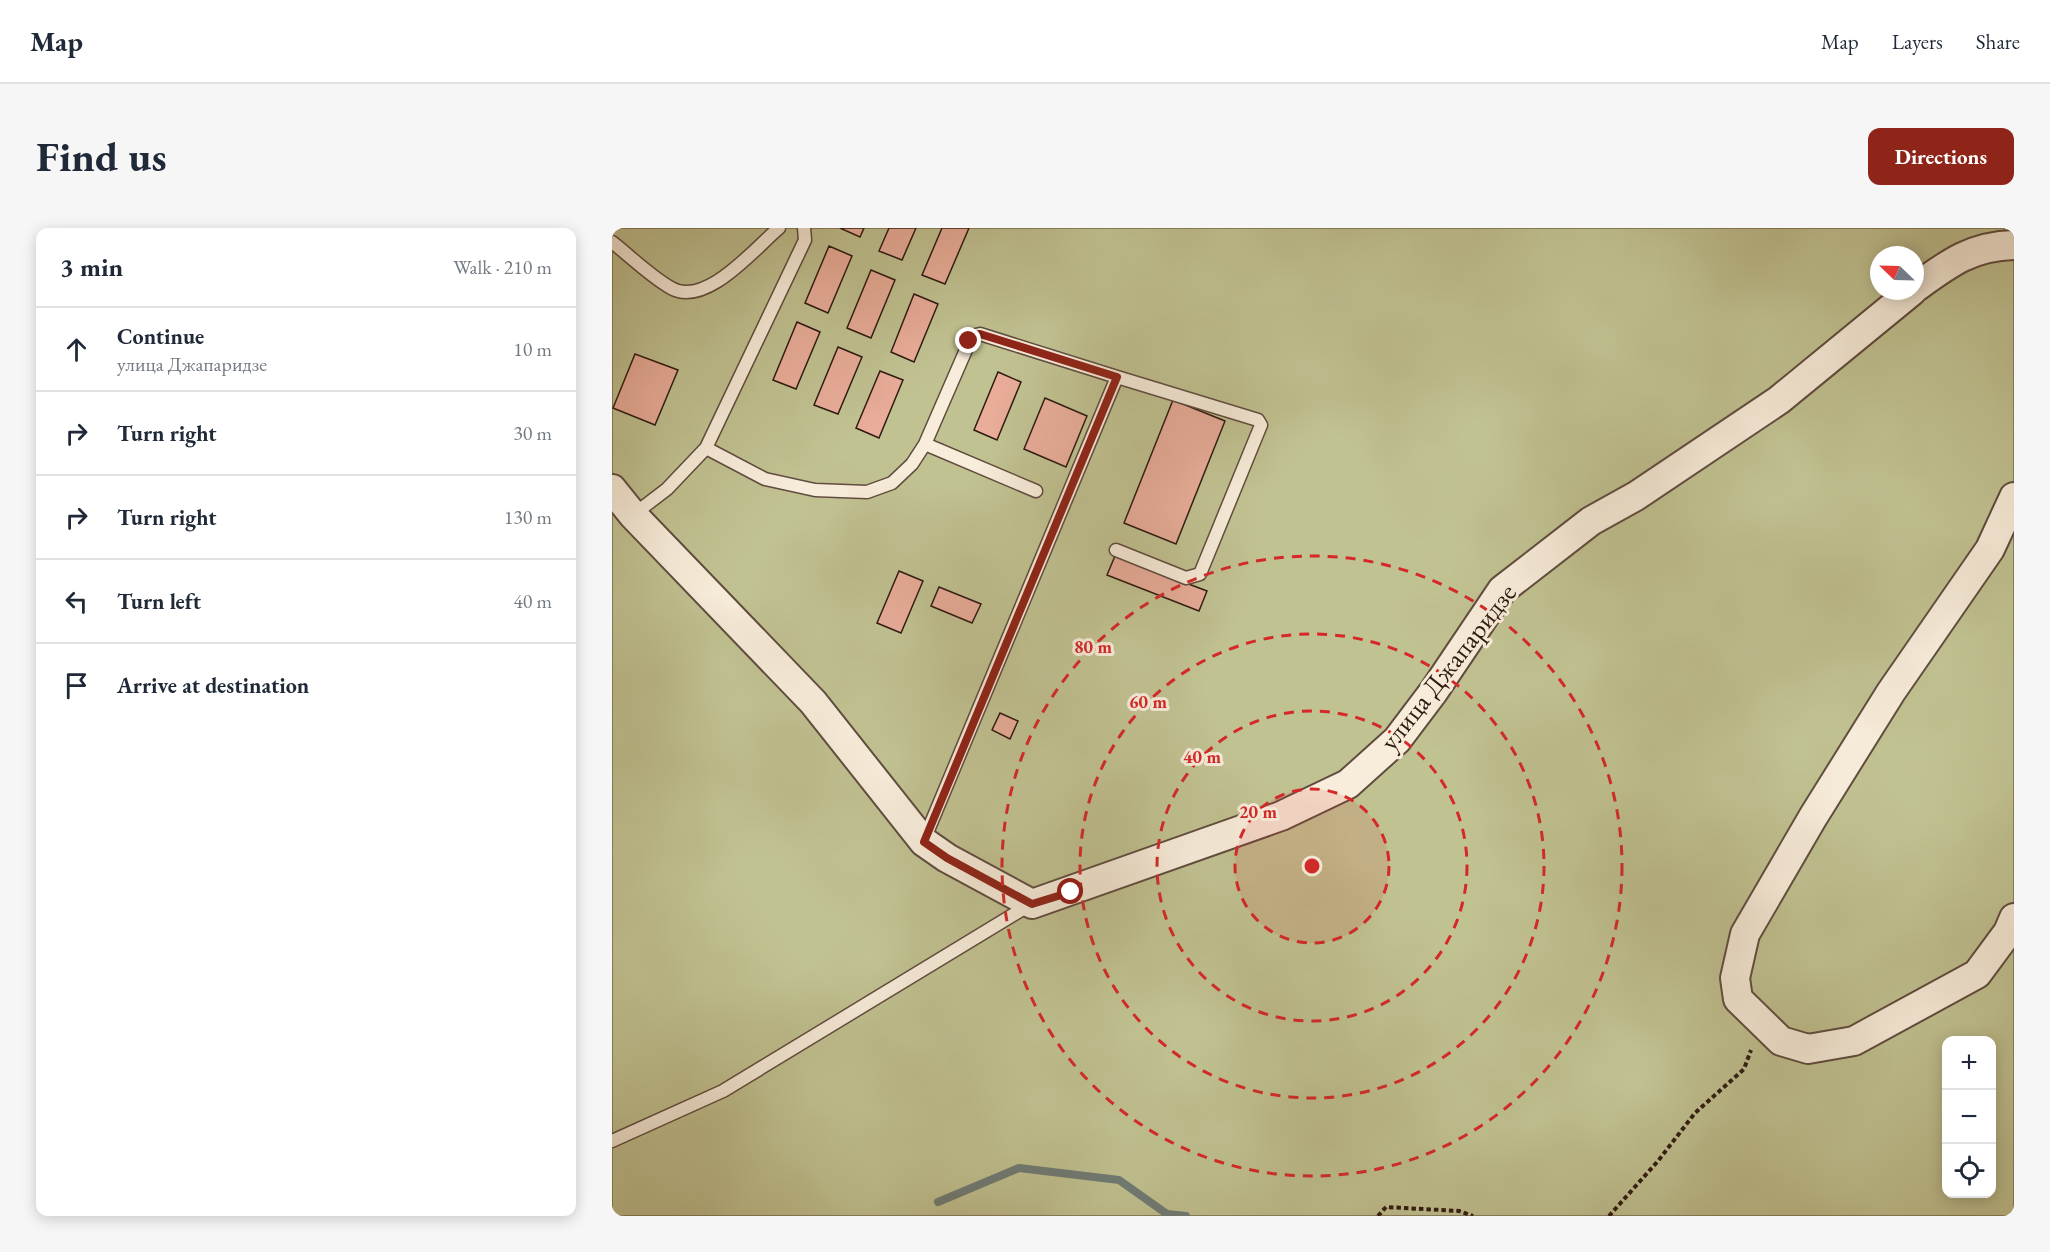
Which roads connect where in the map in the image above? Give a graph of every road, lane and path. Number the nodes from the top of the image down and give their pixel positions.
1 (779, 228) edge
2 (804, 228) edge
3 (612, 242) edge
4 (2014, 245) edge
5 (1924, 282) edge
6 (1901, 300) edge
7 (1117, 377) junction
8 (924, 444) junction
9 (706, 448) junction
10 (612, 489) edge
11 (1036, 491) dead end
12 (2014, 497) edge
13 (633, 515) junction
14 (1116, 550) dead end
15 (924, 842) junction
16 (1032, 904) junction
17 (2014, 918) edge
18 (1761, 1024) junction
19 (612, 1141) edge
20 (1377, 1216) edge
21 (1473, 1216) edge
22 (1609, 1216) edge

1 - 3 lane
2 - 9 lane
4 - 5 street, улица Джапаридзе
6 - 16 street, улица Джапаридзе
7 - 8 lane
7 - 14 lane
7 - 15 lane
8 - 9 lane
8 - 11 lane
9 - 13 lane
10 - 13 street
12 - 18 street
13 - 15 street
15 - 16 street
16 - 19 lane
17 - 18 street
18 - 22 path
20 - 21 path

